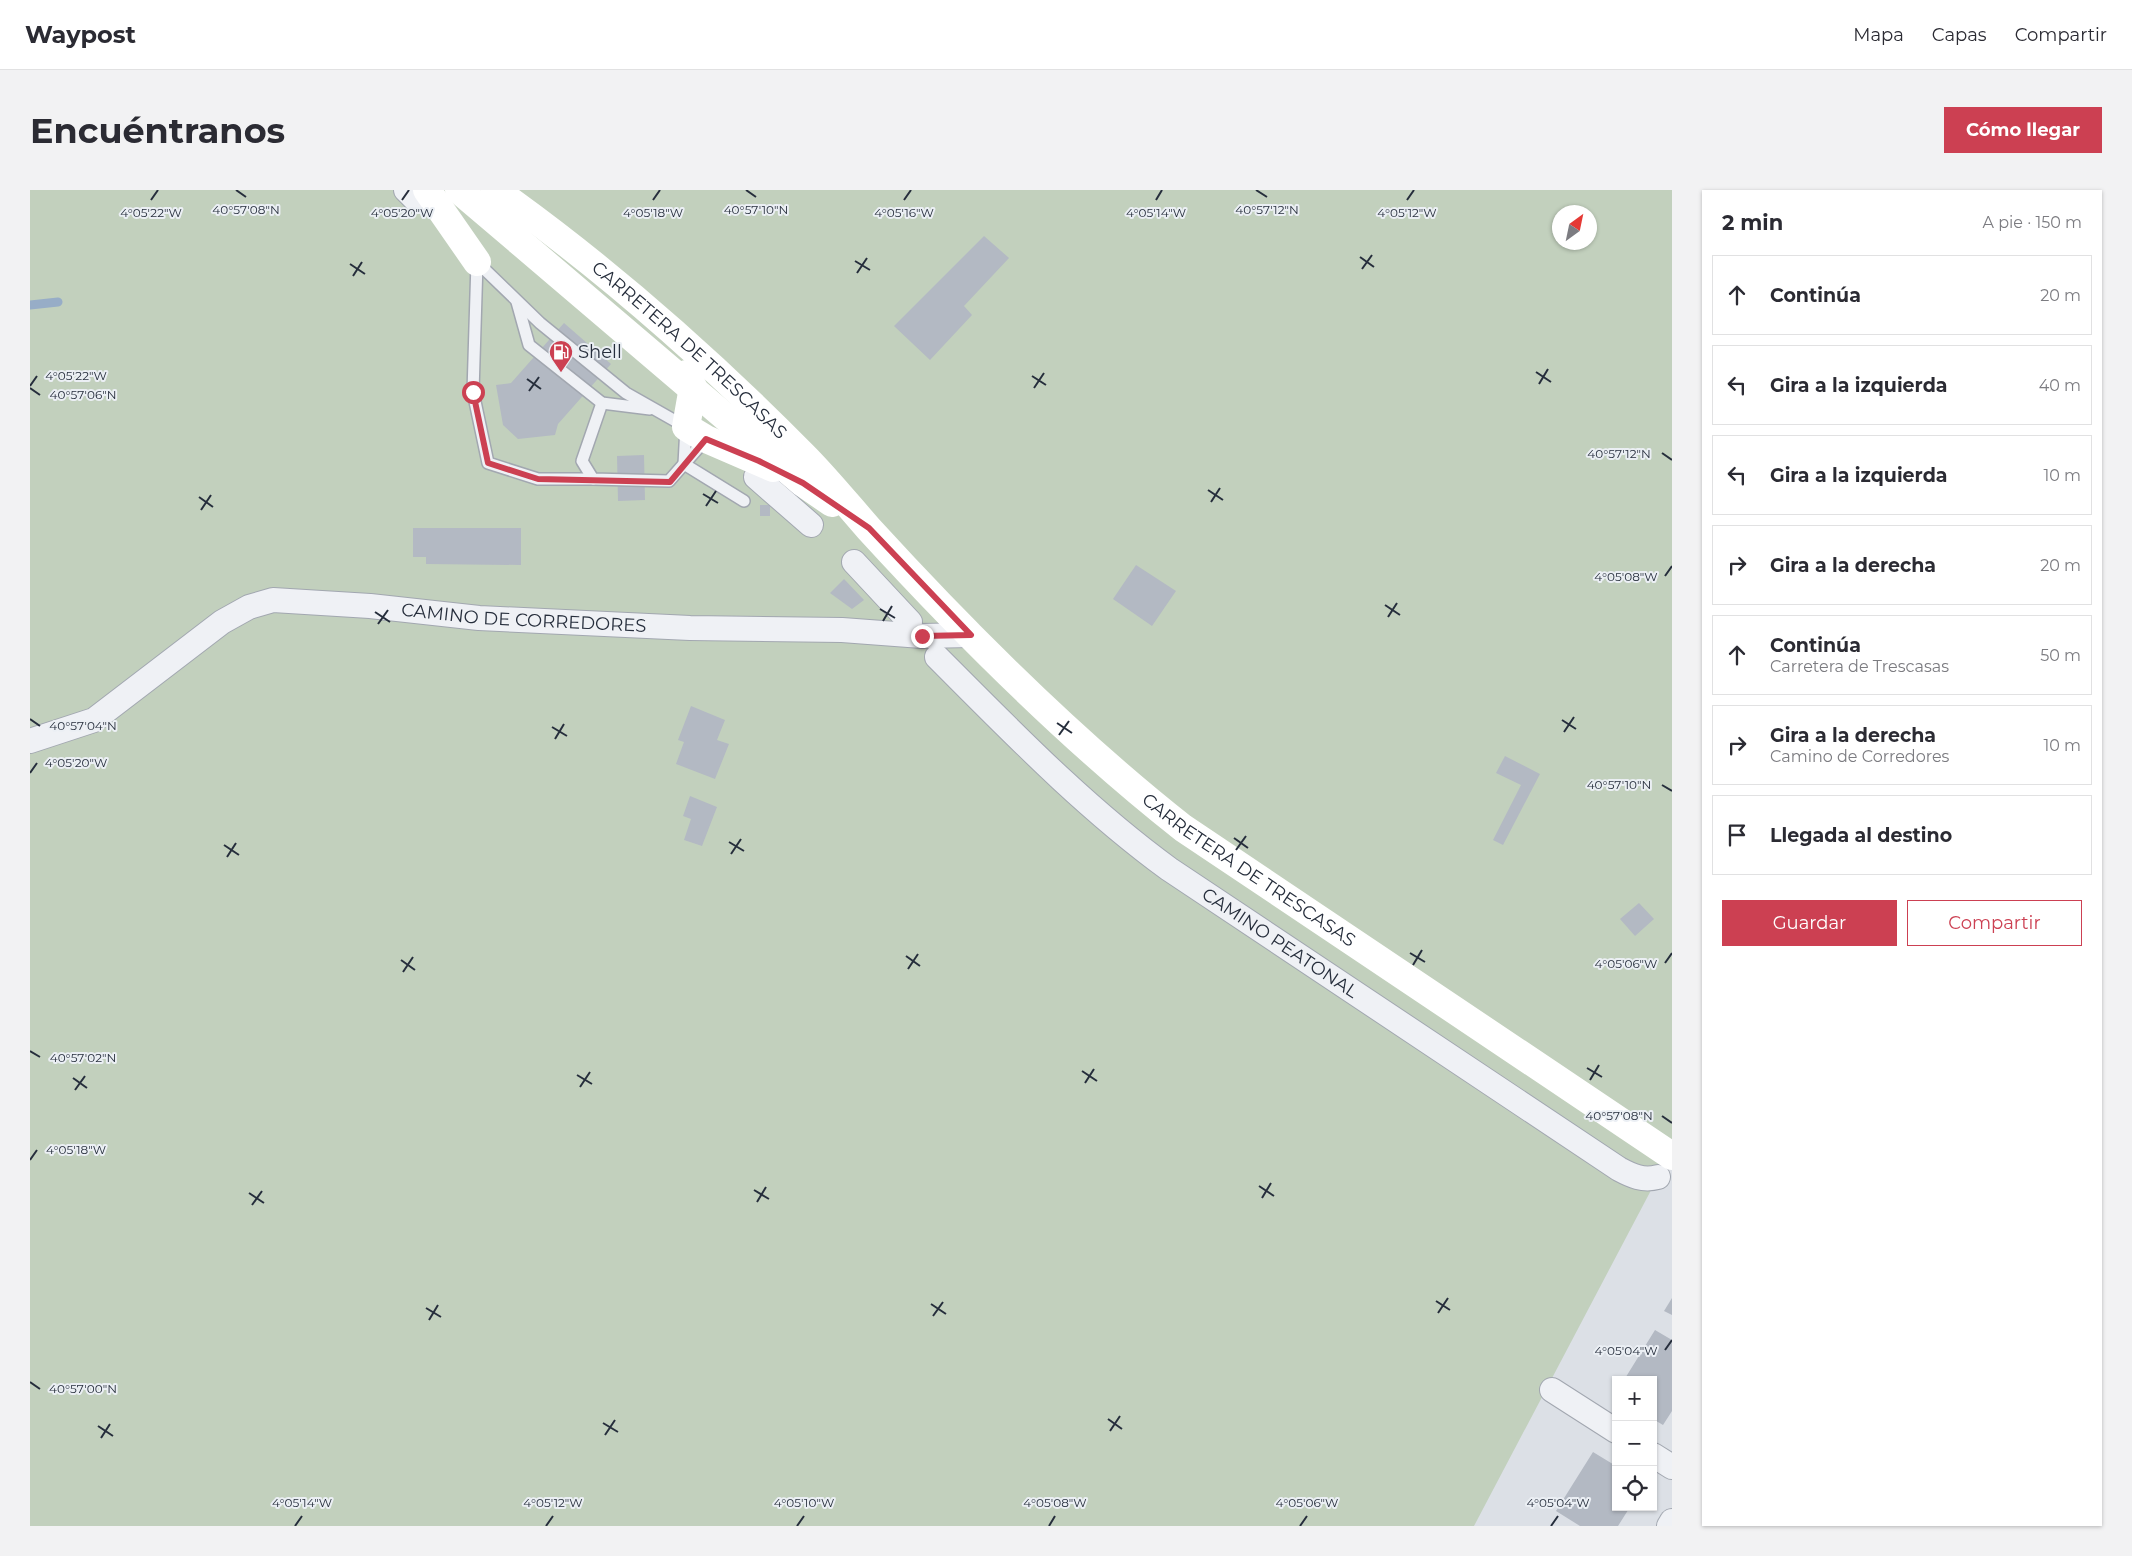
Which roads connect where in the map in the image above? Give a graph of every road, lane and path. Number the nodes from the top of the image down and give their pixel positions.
1 (458, 190) edge
2 (495, 190) edge
3 (416, 193) edge
4 (587, 260) junction
5 (477, 262) junction
6 (517, 302) junction
7 (693, 387) junction
8 (602, 403) junction
9 (656, 410) junction
10 (696, 433) junction
11 (684, 464) junction
12 (756, 477) dead end
13 (594, 479) junction
14 (803, 483) junction
15 (744, 500) dead end
16 (810, 525) dead end
17 (869, 528) junction
18 (854, 562) dead end
19 (910, 622) dead end
20 (971, 635) junction
21 (937, 657) dead end
22 (30, 742) edge
23 (1665, 1167) edge
24 (1552, 1390) dead end
25 (1612, 1428) edge
26 (1657, 1458) edge
27 (1672, 1467) edge
28 (1672, 1521) edge
29 (1669, 1526) edge

1 - 7 street, CARRETERA DE TRESCASAS
2 - 4 street, CARRETERA DE TRESCASAS
3 - 5 street
4 - 7 street
4 - 17 street, CARRETERA DE TRESCASAS
5 - 6 lane
5 - 13 lane
6 - 8 lane
6 - 9 lane
7 - 10 street
7 - 14 street, CARRETERA DE TRESCASAS
8 - 9 lane
8 - 13 lane
9 - 10 lane
10 - 11 lane
10 - 11 lane
10 - 14 street
11 - 13 lane
11 - 15 lane
12 - 16 street
14 - 17 street, CARRETERA DE TRESCASAS
17 - 20 street, CARRETERA DE TRESCASAS
18 - 19 street
20 - 22 street, CAMINO DE CORREDORES
20 - 23 street, CARRETERA DE TRESCASAS
21 - 23 street, CAMINO PEATONAL
24 - 25 street
26 - 27 street
28 - 29 street

